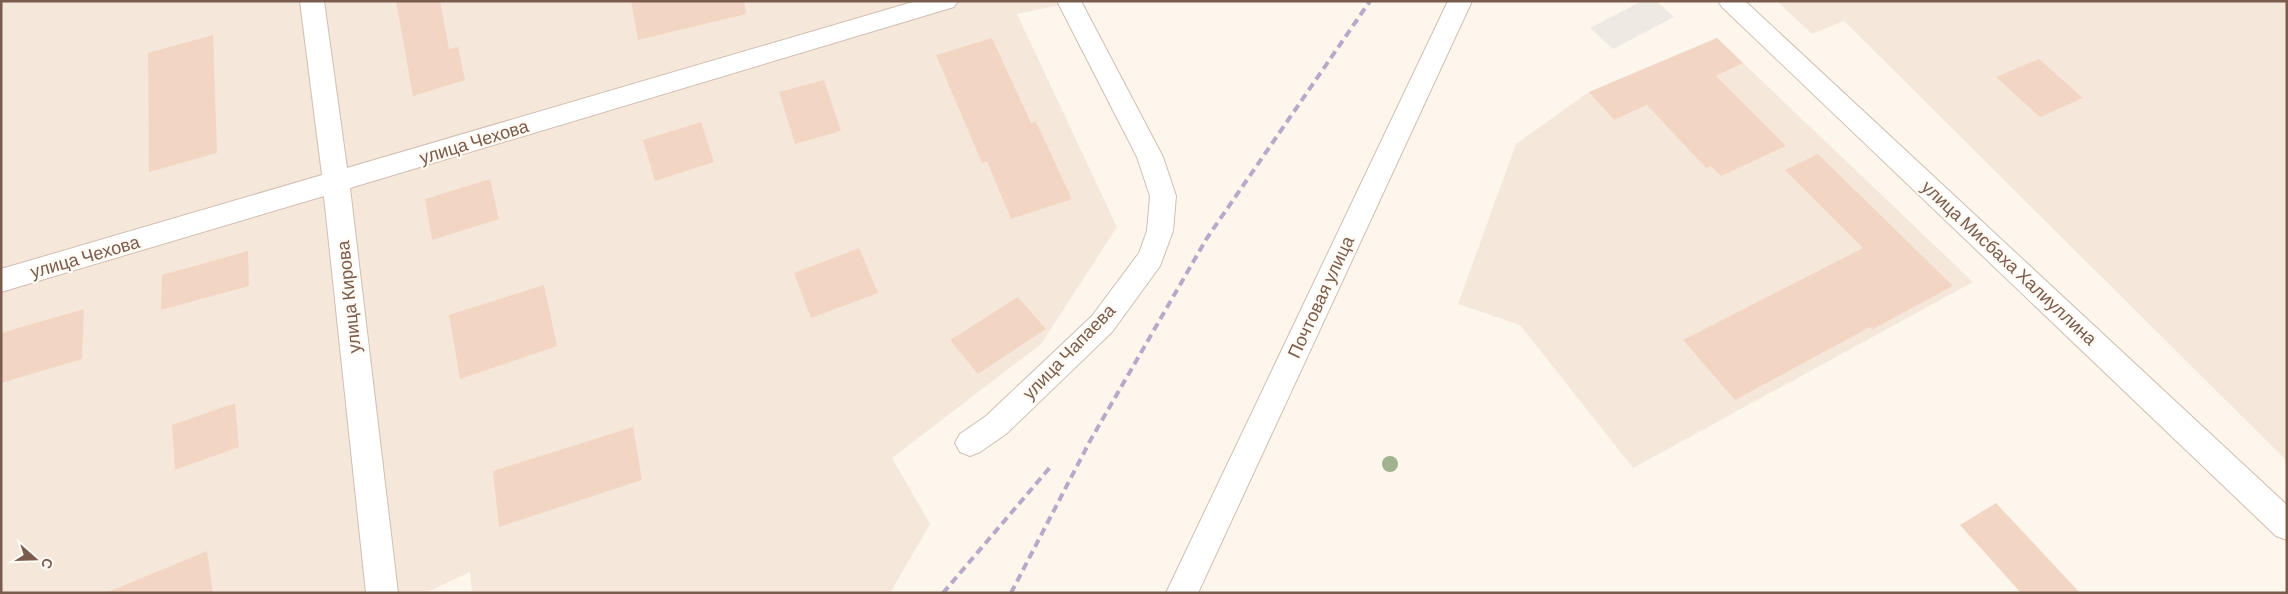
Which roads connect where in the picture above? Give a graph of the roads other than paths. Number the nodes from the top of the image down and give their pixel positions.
1 (312, 1) edge
2 (946, 1) edge
3 (1069, 1) edge
4 (1460, 1) edge
5 (1730, 1) edge
6 (336, 183) junction
7 (1, 281) edge
8 (970, 443) dead end
9 (2287, 526) edge
10 (382, 593) edge
11 (1182, 593) edge

1 - 6 street, улица Кирова
2 - 6 street, улица Чехова
3 - 8 street, улица Чапаева
4 - 11 street, Почтовая улица
5 - 9 street, улица Мисбаха Халиуллина
6 - 7 street, улица Чехова
6 - 10 street, улица Кирова

